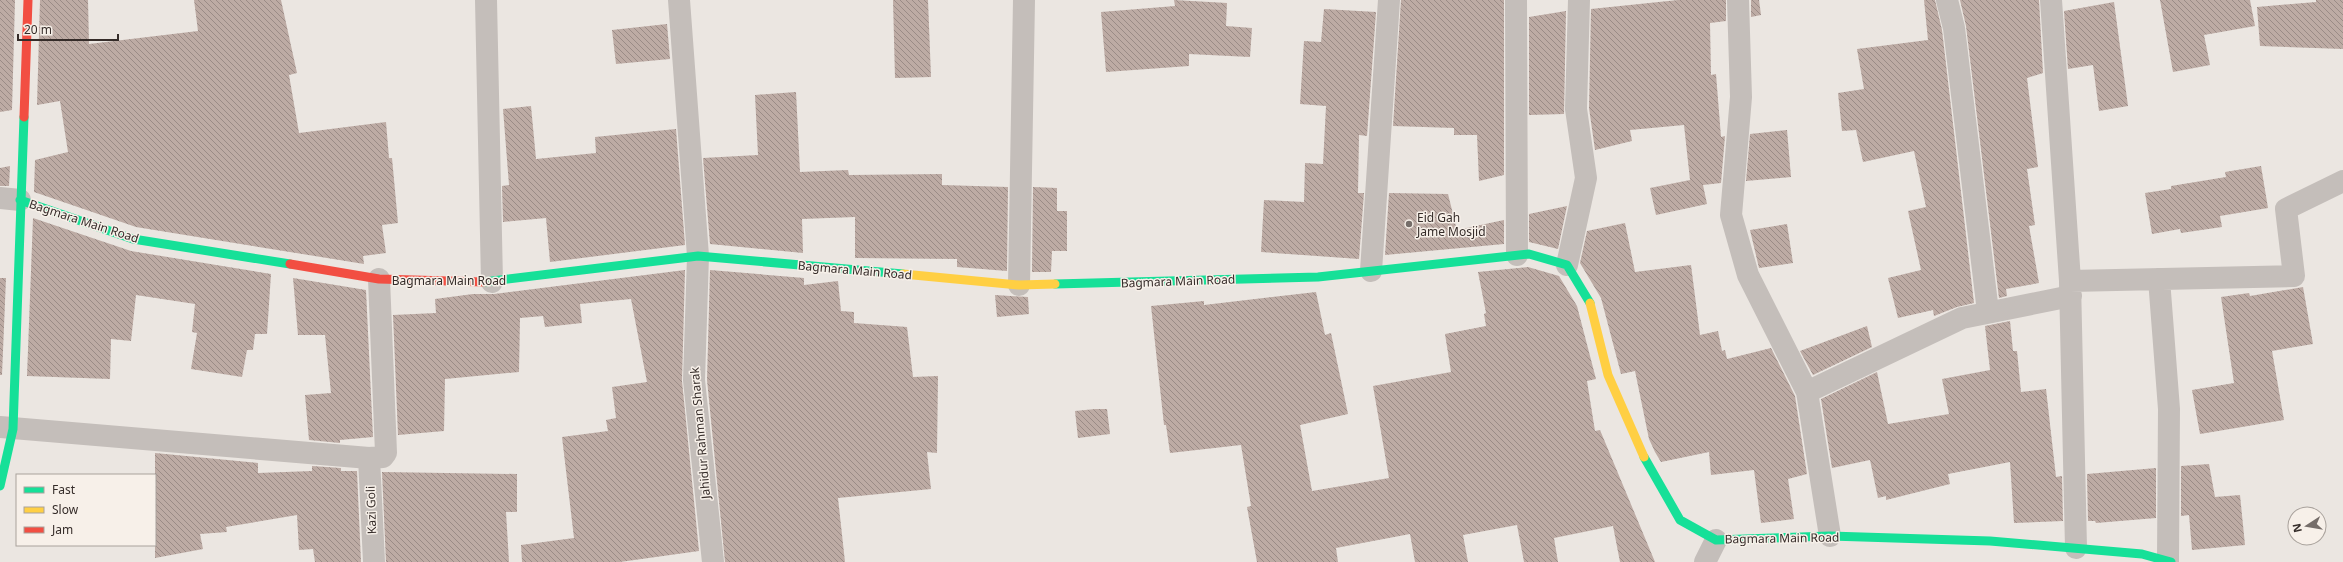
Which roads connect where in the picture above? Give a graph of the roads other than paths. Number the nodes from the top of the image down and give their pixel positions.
1 (28, 0) edge
2 (486, 0) edge
3 (679, 0) edge
4 (1024, 0) edge
5 (1389, 0) edge
6 (1516, 0) edge
7 (1579, 0) edge
8 (1738, 0) edge
9 (1947, 0) edge
10 (2051, 0) edge
11 (2343, 181) edge
12 (10, 199) edge
13 (1517, 255) junction
14 (698, 256) junction
15 (1567, 265) junction
16 (1371, 271) junction
17 (2159, 279) junction
18 (379, 280) junction
19 (492, 282) junction
20 (1019, 285) junction
21 (2070, 288) junction
22 (1988, 312) junction
23 (1807, 392) junction
24 (6, 428) edge
25 (369, 458) junction
26 (0, 486) edge
27 (1830, 536) junction
28 (1716, 540) junction
29 (2076, 548) junction
30 (374, 562) edge
31 (713, 562) edge
32 (1705, 562) edge
33 (2170, 562) edge

1 - 12 street
2 - 19 street
3 - 14 street, Jahidur Rahman Sharak
4 - 20 street
5 - 16 street
6 - 13 street
7 - 15 street
8 - 23 street
9 - 22 street
10 - 21 street
11 - 17 street
12 - 18 street, Bagmara Main Road
12 - 24 street
13 - 15 street, Bagmara Main Road
13 - 16 street, Bagmara Main Road
14 - 19 street, Bagmara Main Road
14 - 20 street, Bagmara Main Road
14 - 31 street, Jahidur Rahman Sharak
15 - 28 street, Bagmara Main Road
16 - 20 street, Bagmara Main Road
17 - 21 street
17 - 33 street
18 - 19 street, Bagmara Main Road
18 - 25 street
21 - 22 street
21 - 29 street
22 - 23 street
23 - 27 street
24 - 25 street
24 - 26 street
25 - 30 street, Kazi Goli
27 - 28 street, Bagmara Main Road
27 - 29 street, Bagmara Main Road
28 - 32 street
29 - 33 street, Bagmara Main Road

